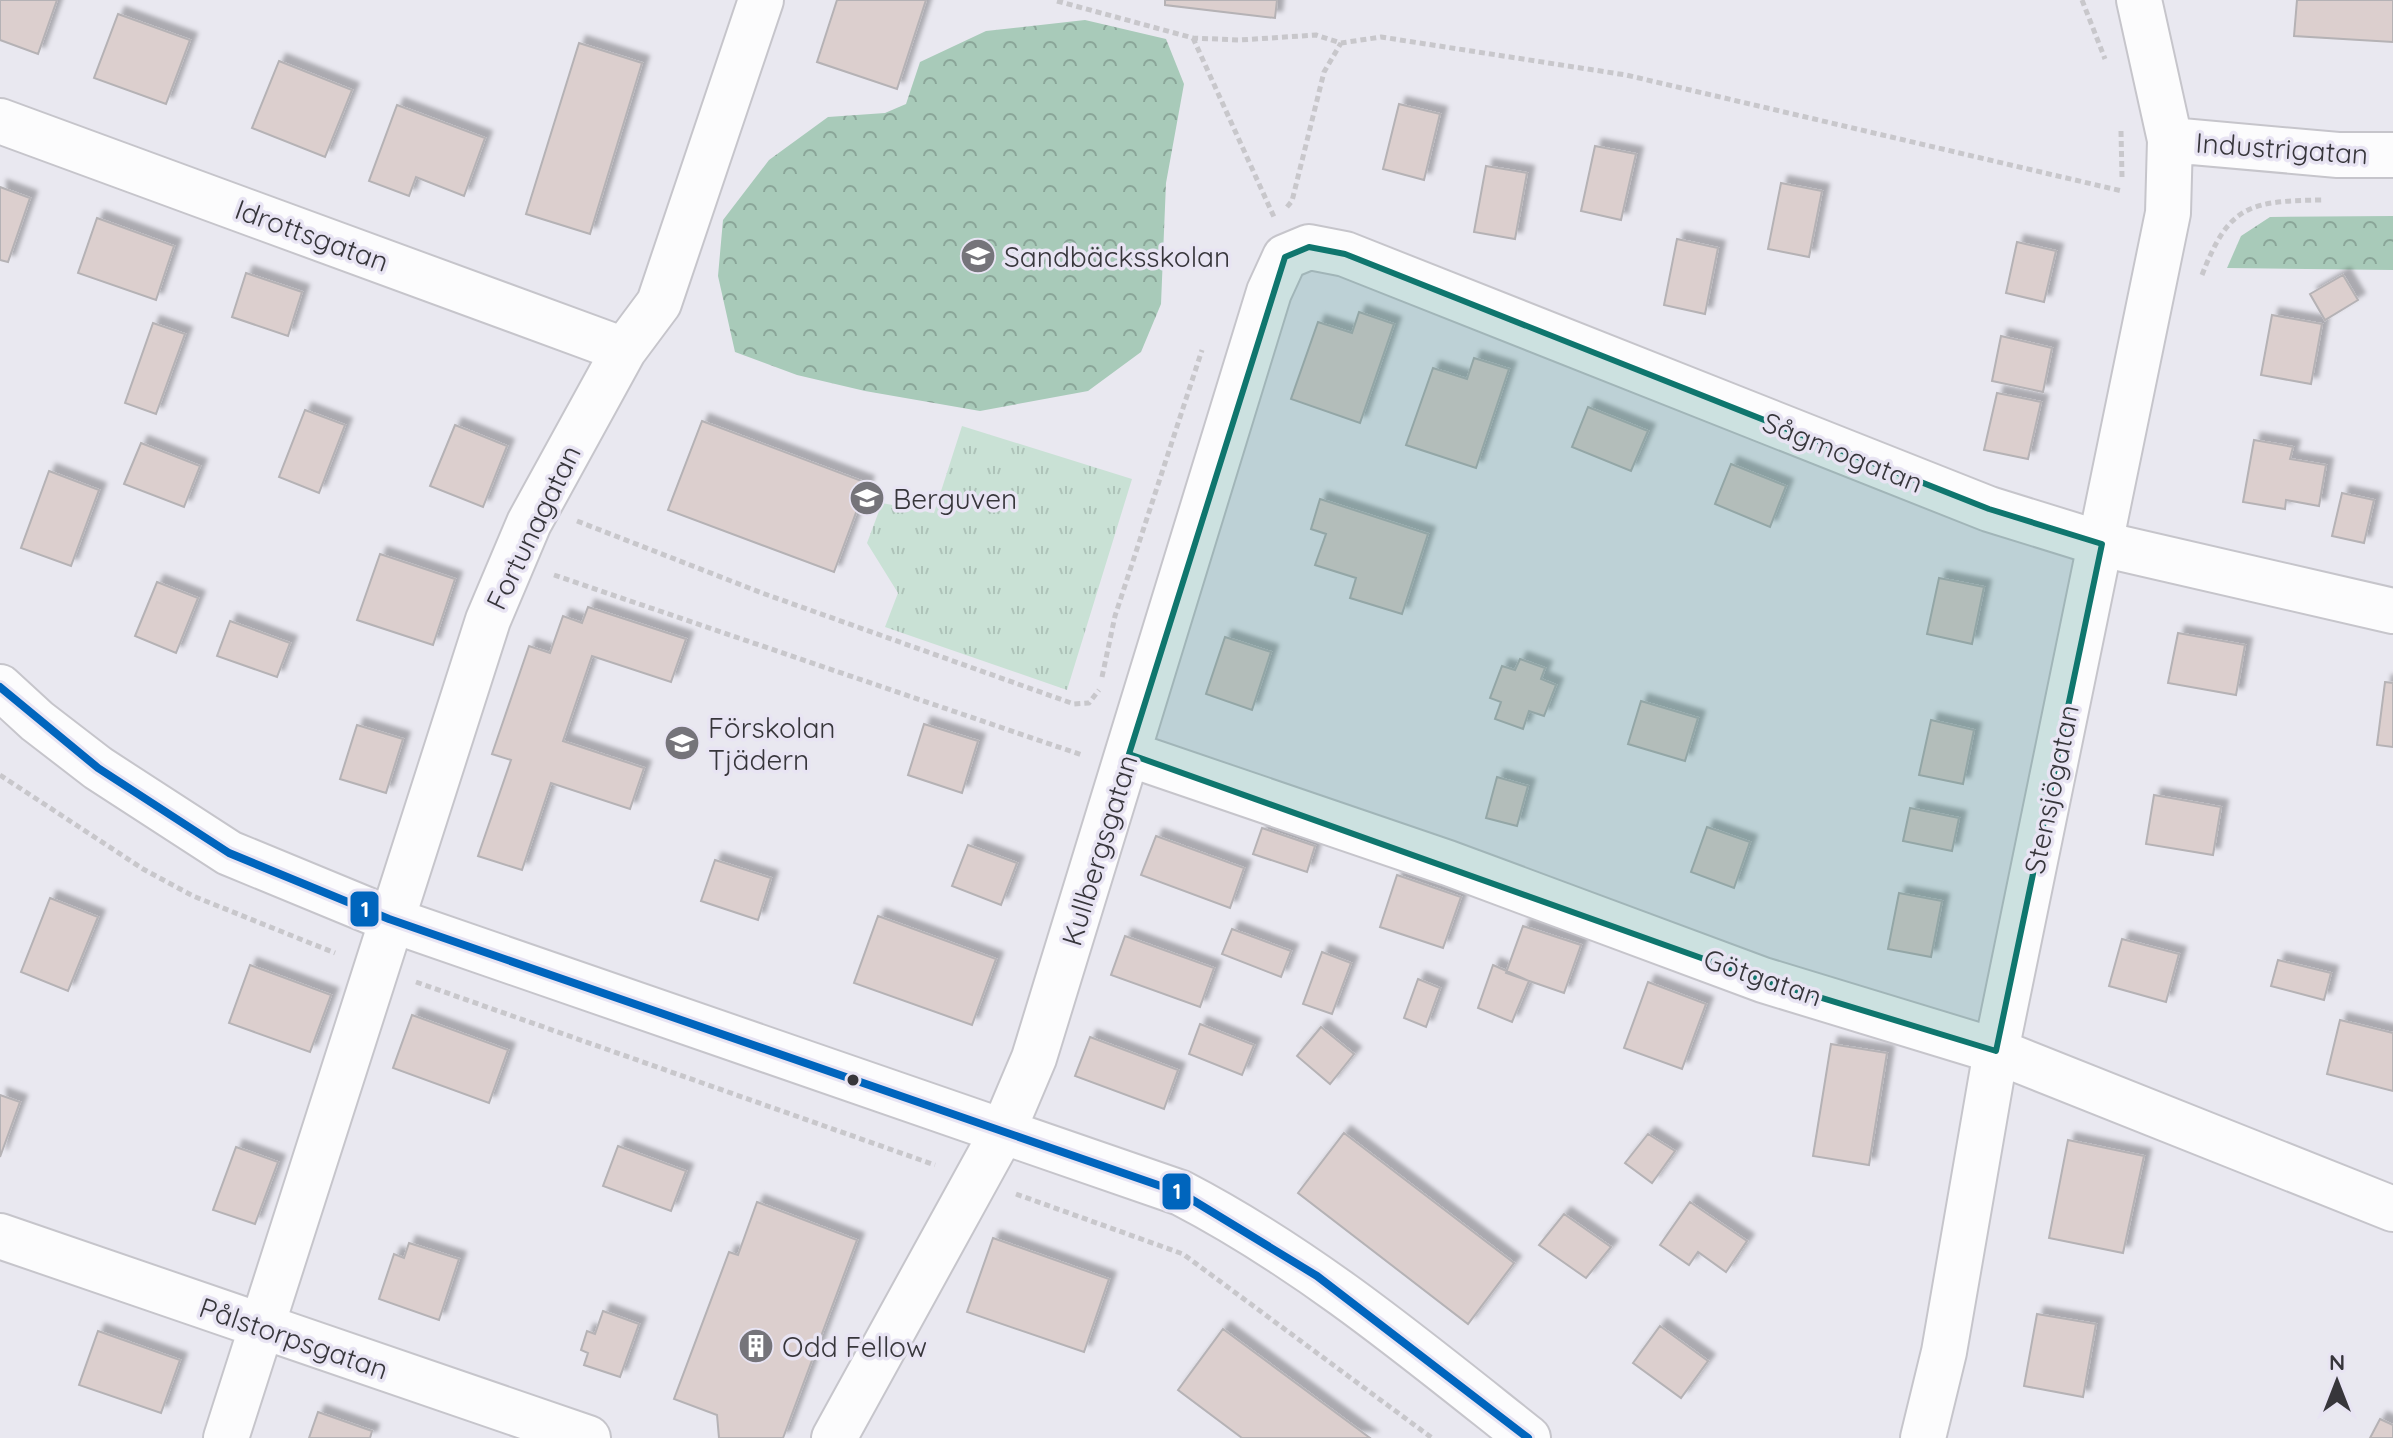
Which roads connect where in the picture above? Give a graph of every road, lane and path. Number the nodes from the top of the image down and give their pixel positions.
1 (761, 0) edge
2 (2082, 0) edge
3 (2139, 0) edge
4 (1057, 1) edge
5 (1193, 38) junction
6 (1341, 43) junction
7 (2108, 70) dead end
8 (0, 121) edge
9 (2120, 128) dead end
10 (2170, 140) junction
11 (2393, 155) edge
12 (2330, 200) dead end
13 (1268, 229) dead end
14 (1292, 234) junction
15 (2152, 289) junction
16 (1206, 339) dead end
17 (624, 350) junction
18 (544, 495) junction
19 (2102, 544) junction
20 (512, 561) junction
21 (2393, 611) edge
22 (0, 687) edge
23 (1127, 762) junction
24 (0, 775) edge
25 (389, 919) junction
26 (374, 968) junction
27 (1996, 1051) junction
28 (1004, 1129) junction
29 (976, 1180) junction
30 (2393, 1209) edge
31 (0, 1236) edge
32 (260, 1328) junction
33 (226, 1438) edge
34 (588, 1438) edge
35 (834, 1438) edge
36 (1432, 1438) edge
37 (1528, 1438) edge
38 (1923, 1438) edge

1 - 17 street, Fortunagatan
2 - 7 path
3 - 10 street, Stensjögatan
4 - 5 path
5 - 6 path
5 - 14 path
6 - 9 path
6 - 14 path
8 - 17 street, Idrottsgatan
10 - 11 street, Industrigatan
10 - 15 street, Stensjögatan
12 - 15 path
13 - 14 path
14 - 19 street, Sågmogatan
14 - 23 street, Kullbergsgatan
15 - 19 street, Stensjögatan
16 - 18 path
17 - 18 street, Fortunagatan
18 - 20 street, Fortunagatan
19 - 21 street, Sågmogatan
19 - 27 street, Stensjögatan
20 - 23 path
20 - 25 street, Fortunagatan
22 - 25 street
23 - 27 street, Götgatan
23 - 28 street, Kullbergsgatan
24 - 26 path
25 - 26 street, Fortunagatan
25 - 28 street
26 - 29 path
26 - 32 street, Fortunagatan
27 - 30 street, Götgatan
27 - 38 street, Stensjögatan
28 - 29 street, Kullbergsgatan
28 - 37 street
29 - 35 street, Kullbergsgatan
29 - 36 path
31 - 32 street, Pålstorpsgatan
32 - 33 street, Fortunagatan
32 - 34 street, Pålstorpsgatan

